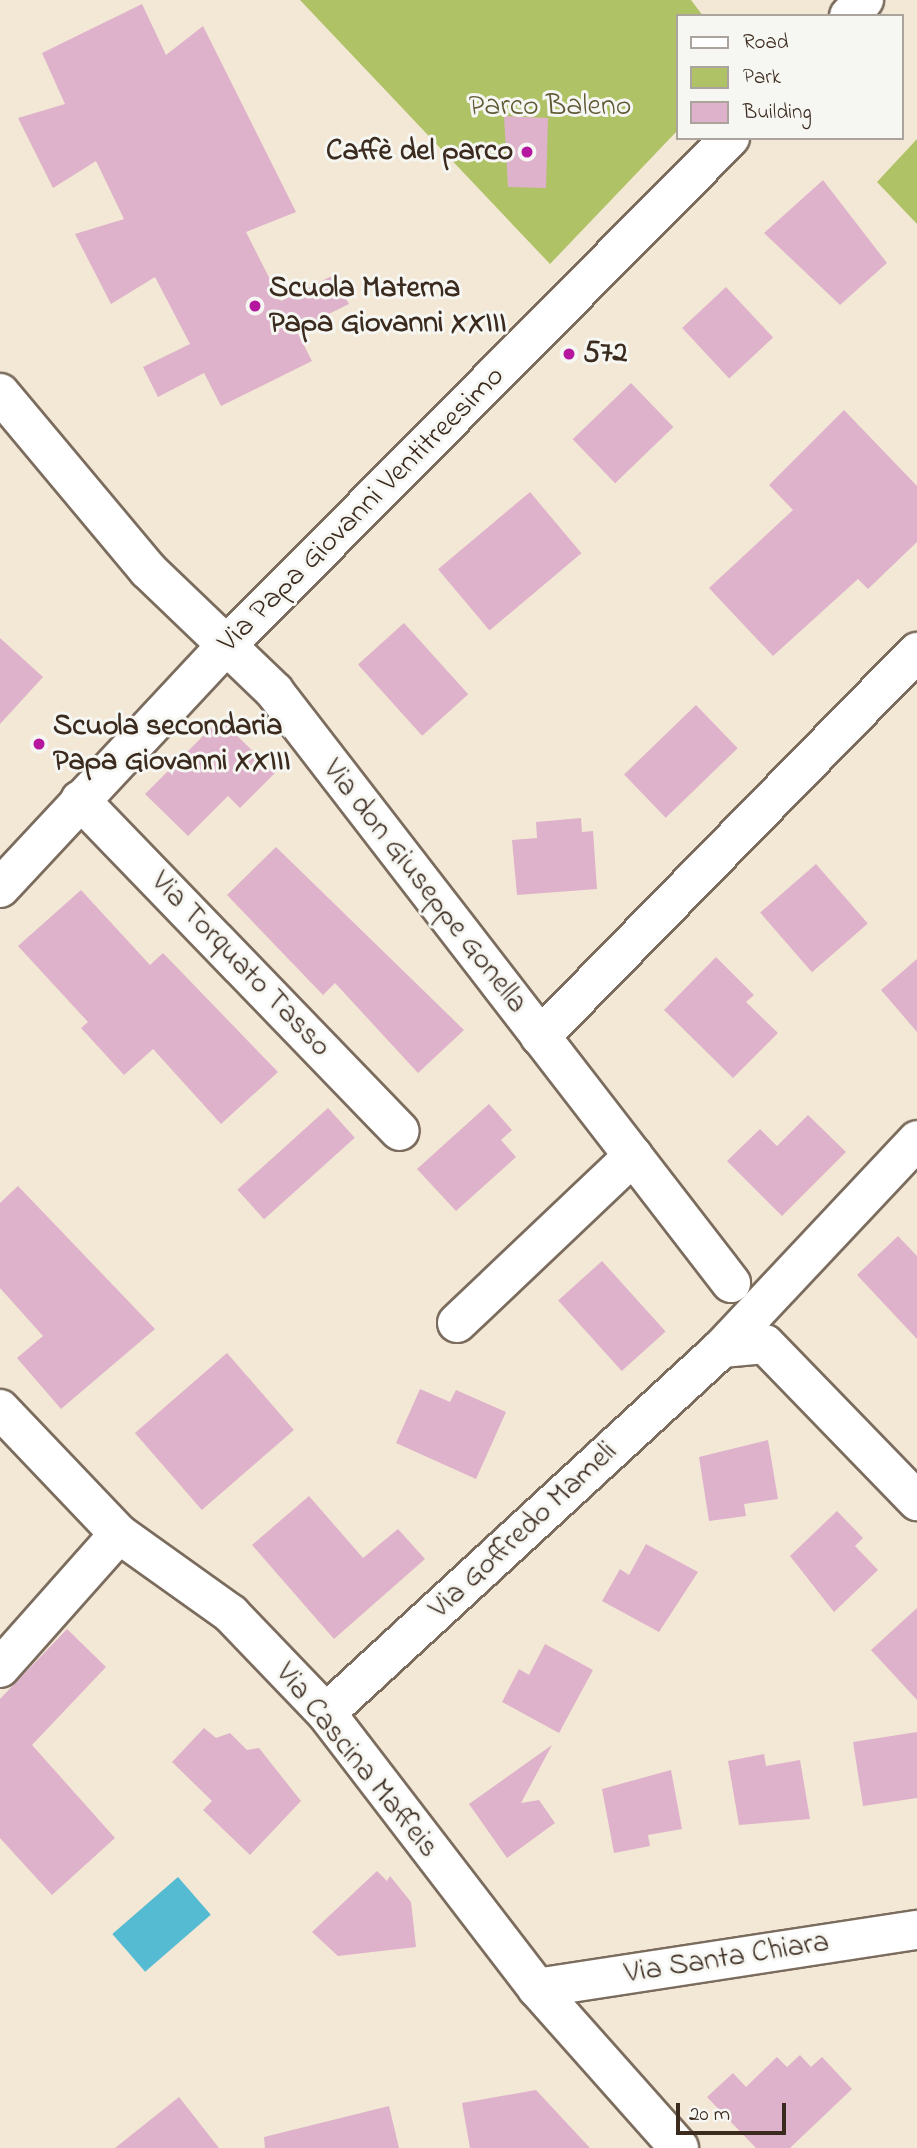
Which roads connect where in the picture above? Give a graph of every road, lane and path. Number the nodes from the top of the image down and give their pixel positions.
1 (864, 0) edge
2 (851, 14) edge
3 (728, 140) edge
4 (0, 393) edge
5 (225, 647) junction
6 (917, 652) edge
7 (80, 800) junction
8 (0, 888) edge
9 (540, 1037) junction
10 (400, 1130) dead end
11 (917, 1140) edge
12 (633, 1156) junction
13 (730, 1283) dead end
14 (457, 1323) dead end
15 (722, 1348) junction
16 (0, 1409) edge
17 (917, 1501) edge
18 (120, 1534) junction
19 (0, 1668) edge
20 (326, 1713) junction
21 (917, 1930) edge
22 (537, 1988) junction
23 (679, 2148) edge

1 - 2 street
3 - 5 street, Via Papa Giovanni Ventitreesimo
4 - 5 street, Via don Giuseppe Gonella
5 - 7 street, Via Papa Giovanni Ventitreesimo
5 - 9 street, Via don Giuseppe Gonella
6 - 9 street, Via don Giuseppe Gonella
7 - 8 street, Via Papa Giovanni Ventitreesimo
7 - 10 street, Via Torquato Tasso
9 - 12 street, Via don Giuseppe Gonella
11 - 15 street, Via Goffredo Mameli
12 - 13 street, Via don Giuseppe Gonella
12 - 14 street
15 - 17 street
15 - 20 street, Via Goffredo Mameli
16 - 18 street, Via Cascina Maffeis
18 - 19 street
18 - 20 street, Via Cascina Maffeis
20 - 22 street, Via Cascina Maffeis
21 - 22 street, Via Santa Chiara
22 - 23 street, Via Cascina Maffeis

